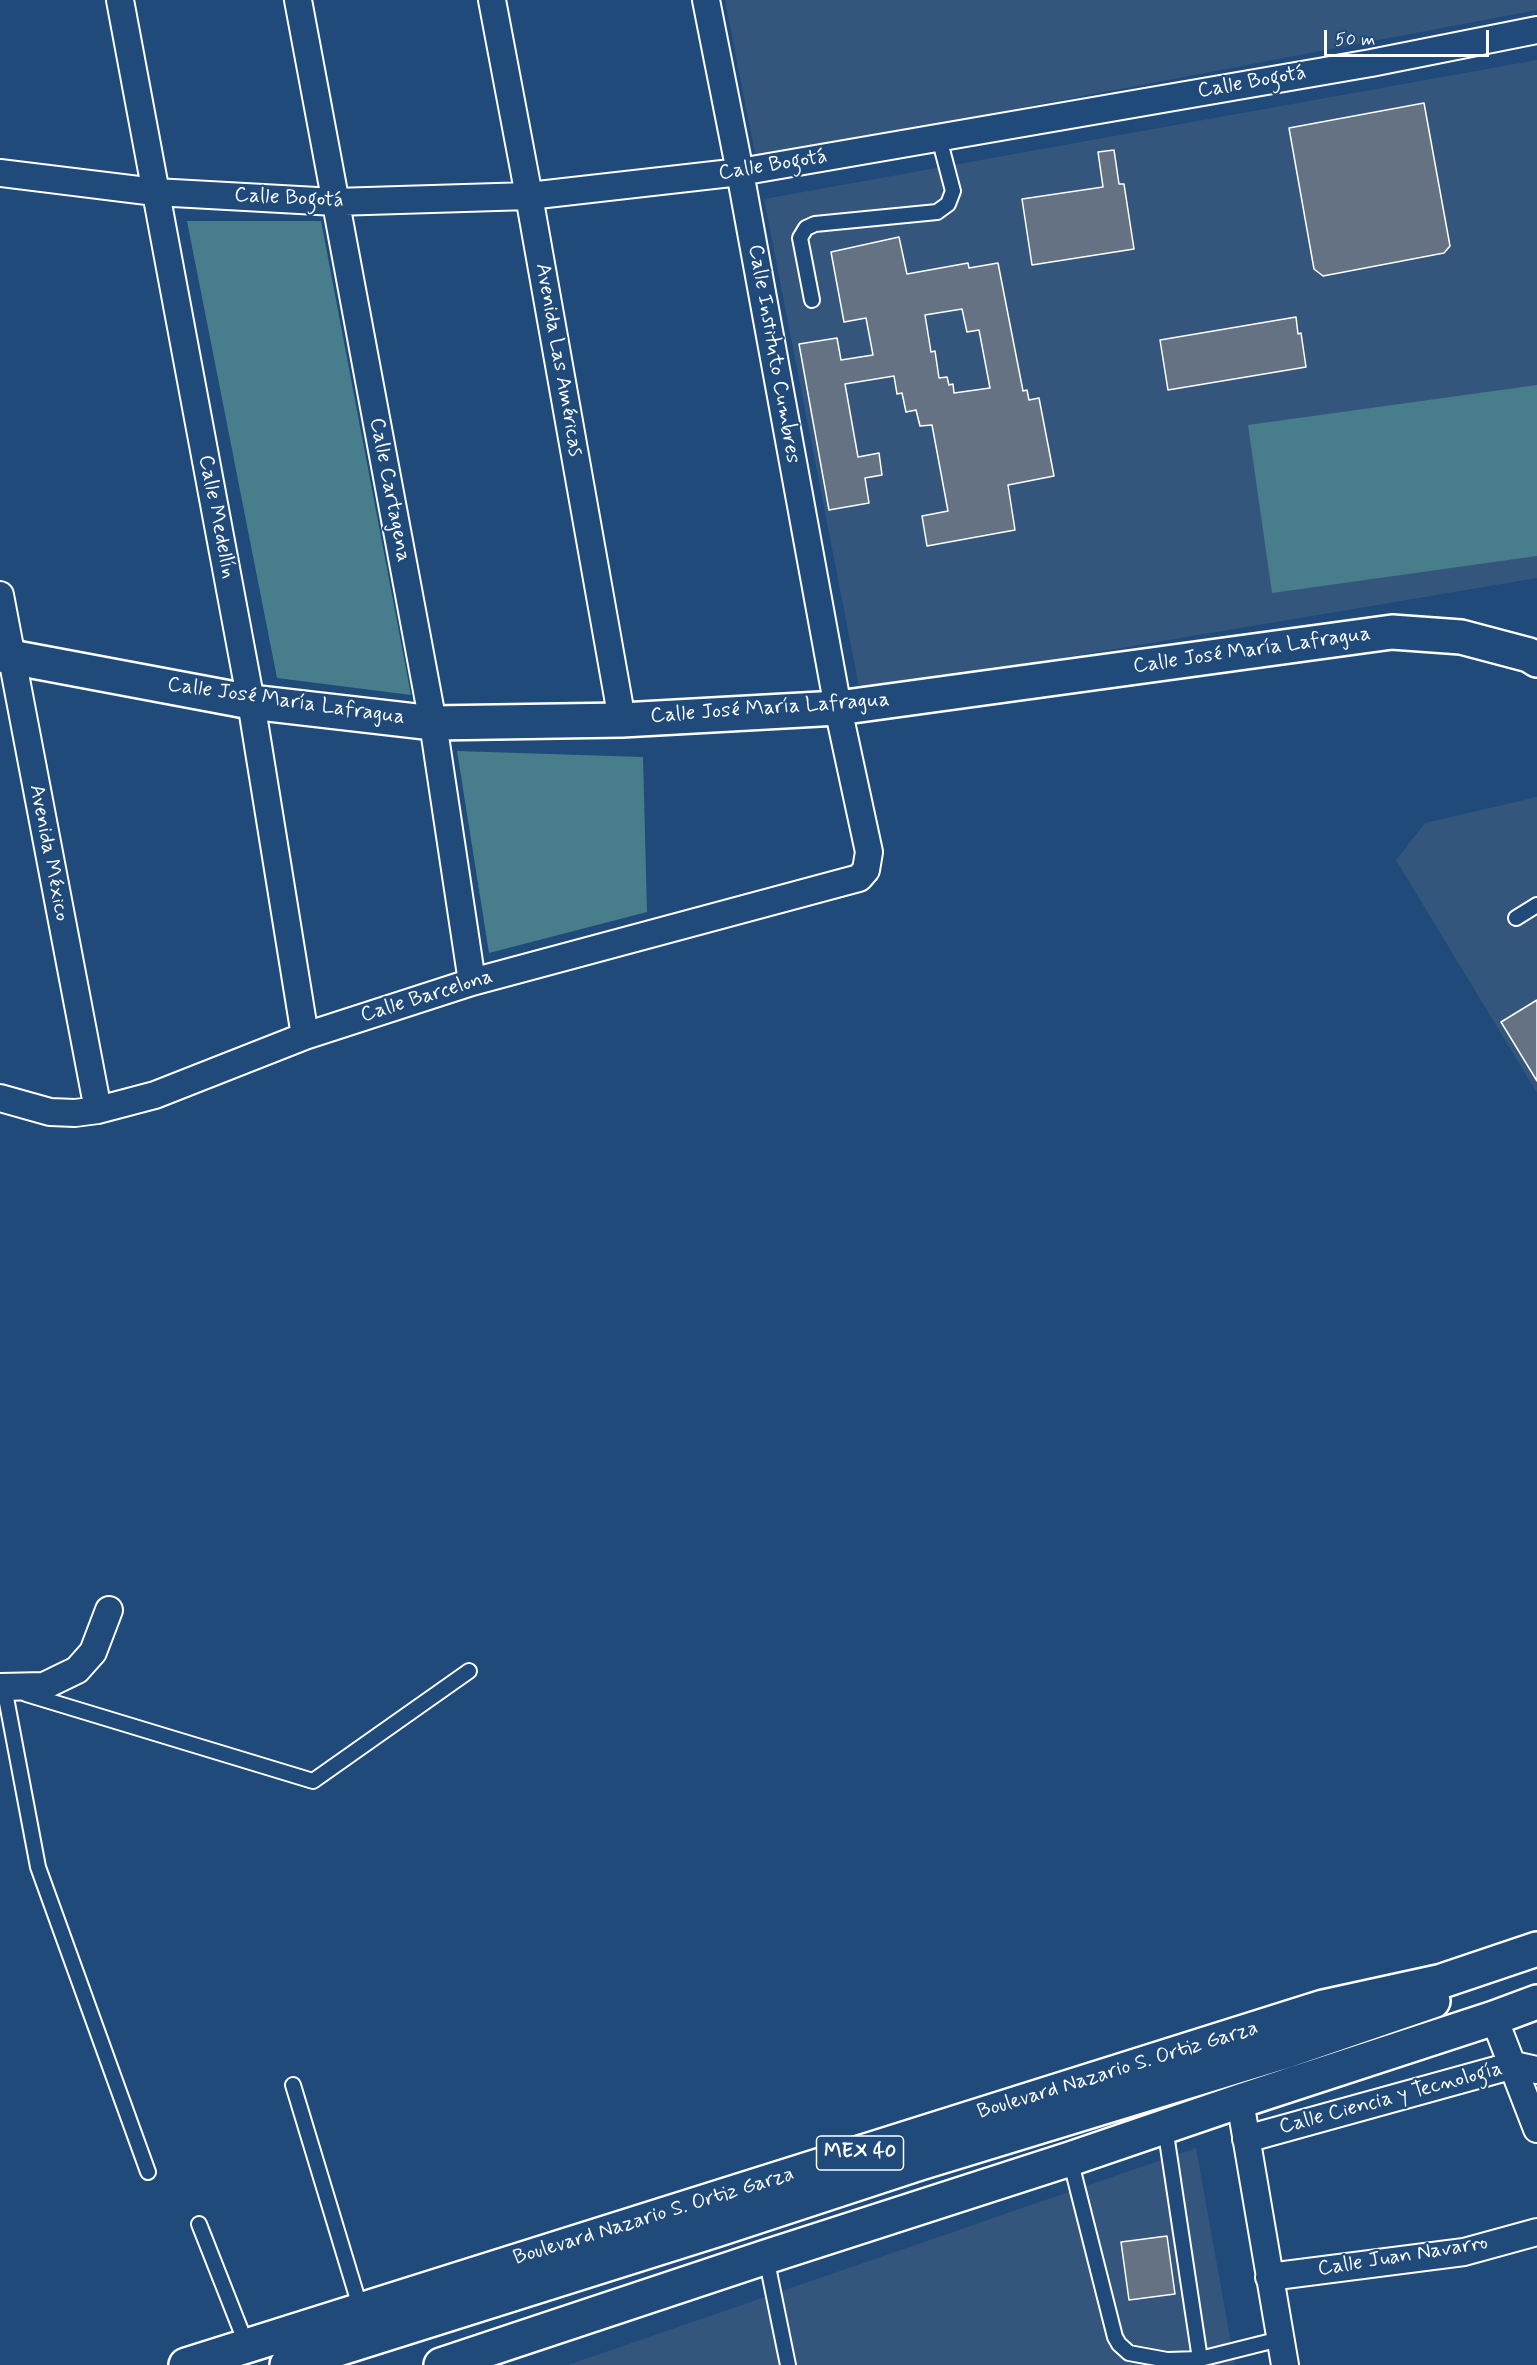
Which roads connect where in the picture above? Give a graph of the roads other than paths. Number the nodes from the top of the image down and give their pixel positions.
1 (120, 0) edge
2 (298, 0) edge
3 (492, 0) edge
4 (706, 0) edge
5 (1537, 30) edge
6 (939, 138) junction
7 (740, 172) junction
8 (0, 173) edge
9 (155, 192) junction
10 (529, 196) junction
11 (334, 202) junction
12 (812, 300) dead end
13 (0, 595) edge
14 (5, 655) edge
15 (1537, 660) edge
16 (251, 702) junction
17 (838, 708) junction
18 (622, 720) junction
19 (433, 723) junction
20 (859, 878) joint
21 (1537, 905) edge
22 (1516, 918) dead end
23 (472, 982) junction
24 (305, 1036) junction
25 (0, 1098) edge
26 (98, 1110) junction
27 (109, 1610) dead end
28 (469, 1671) dead end
29 (2, 1687) edge
30 (1537, 1925) edge
31 (1537, 1949) edge
32 (1537, 1965) edge
33 (1537, 2002) edge
34 (1323, 2007) junction
35 (1494, 2018) junction
36 (1525, 2067) edge
37 (293, 2085) dead end
38 (1240, 2101) junction
39 (1165, 2127) junction
40 (1537, 2129) edge
41 (1245, 2139) junction
42 (1070, 2159) junction
43 (148, 2172) dead end
44 (199, 2224) dead end
45 (1537, 2232) edge
46 (766, 2257) junction
47 (1269, 2277) junction
48 (361, 2310) junction
49 (1280, 2339) junction
50 (248, 2346) junction
51 (1200, 2359) junction
52 (186, 2365) edge
53 (287, 2365) edge
54 (441, 2365) edge
55 (788, 2365) edge
56 (1285, 2365) edge

1 - 9 street, Calle Medellín
2 - 11 street, Calle Cartagena
3 - 10 street, Avenida Las Américas
4 - 7 street, Calle Instituto Cumbres
5 - 6 street, Calle Bogotá
6 - 7 street, Calle Bogotá
6 - 12 lane
7 - 10 street, Calle Bogotá
7 - 17 street, Calle Instituto Cumbres
8 - 9 street, Calle Bogotá
9 - 11 street, Calle Bogotá
9 - 16 street, Calle Medellín
10 - 11 street, Calle Bogotá
10 - 18 street, Avenida Las Américas
11 - 19 street, Calle Cartagena
13 - 14 street, Avenida México
14 - 16 main road, Calle José María Lafragua
14 - 26 street, Avenida México
15 - 17 main road, Calle José María Lafragua
16 - 19 main road, Calle José María Lafragua
16 - 24 street, Calle Medellín
17 - 18 main road, Calle José María Lafragua
17 - 20 street, Calle Instituto Cumbres
18 - 19 main road, Calle José María Lafragua
19 - 23 street, Calle Cartagena
20 - 23 street, Calle Barcelona
21 - 22 lane
23 - 24 street, Calle Barcelona
24 - 26 street, Calle Barcelona
25 - 26 street, Calle Barcelona
27 - 29 street
28 - 29 lane
29 - 43 lane
30 - 34 main road
31 - 34 main road, Boulevard Nazario S. Ortiz Garza / MEX 40
32 - 53 main road
33 - 35 main road
34 - 48 main road, Boulevard Nazario S. Ortiz Garza / MEX 40
35 - 36 street
35 - 38 main road
36 - 40 street
36 - 41 street, Calle Ciencia y Tecnología
37 - 48 lane
38 - 39 main road
38 - 41 street
39 - 42 main road
39 - 51 lane
41 - 47 street
42 - 46 main road
42 - 51 lane
44 - 50 lane
45 - 47 street, Calle Juan Navarro
46 - 54 main road
46 - 55 lane
47 - 49 street
48 - 50 main road, Boulevard Nazario S. Ortiz Garza / MEX 40
49 - 51 lane
49 - 56 street
50 - 52 main road, Boulevard Nazario S. Ortiz Garza / MEX 40

